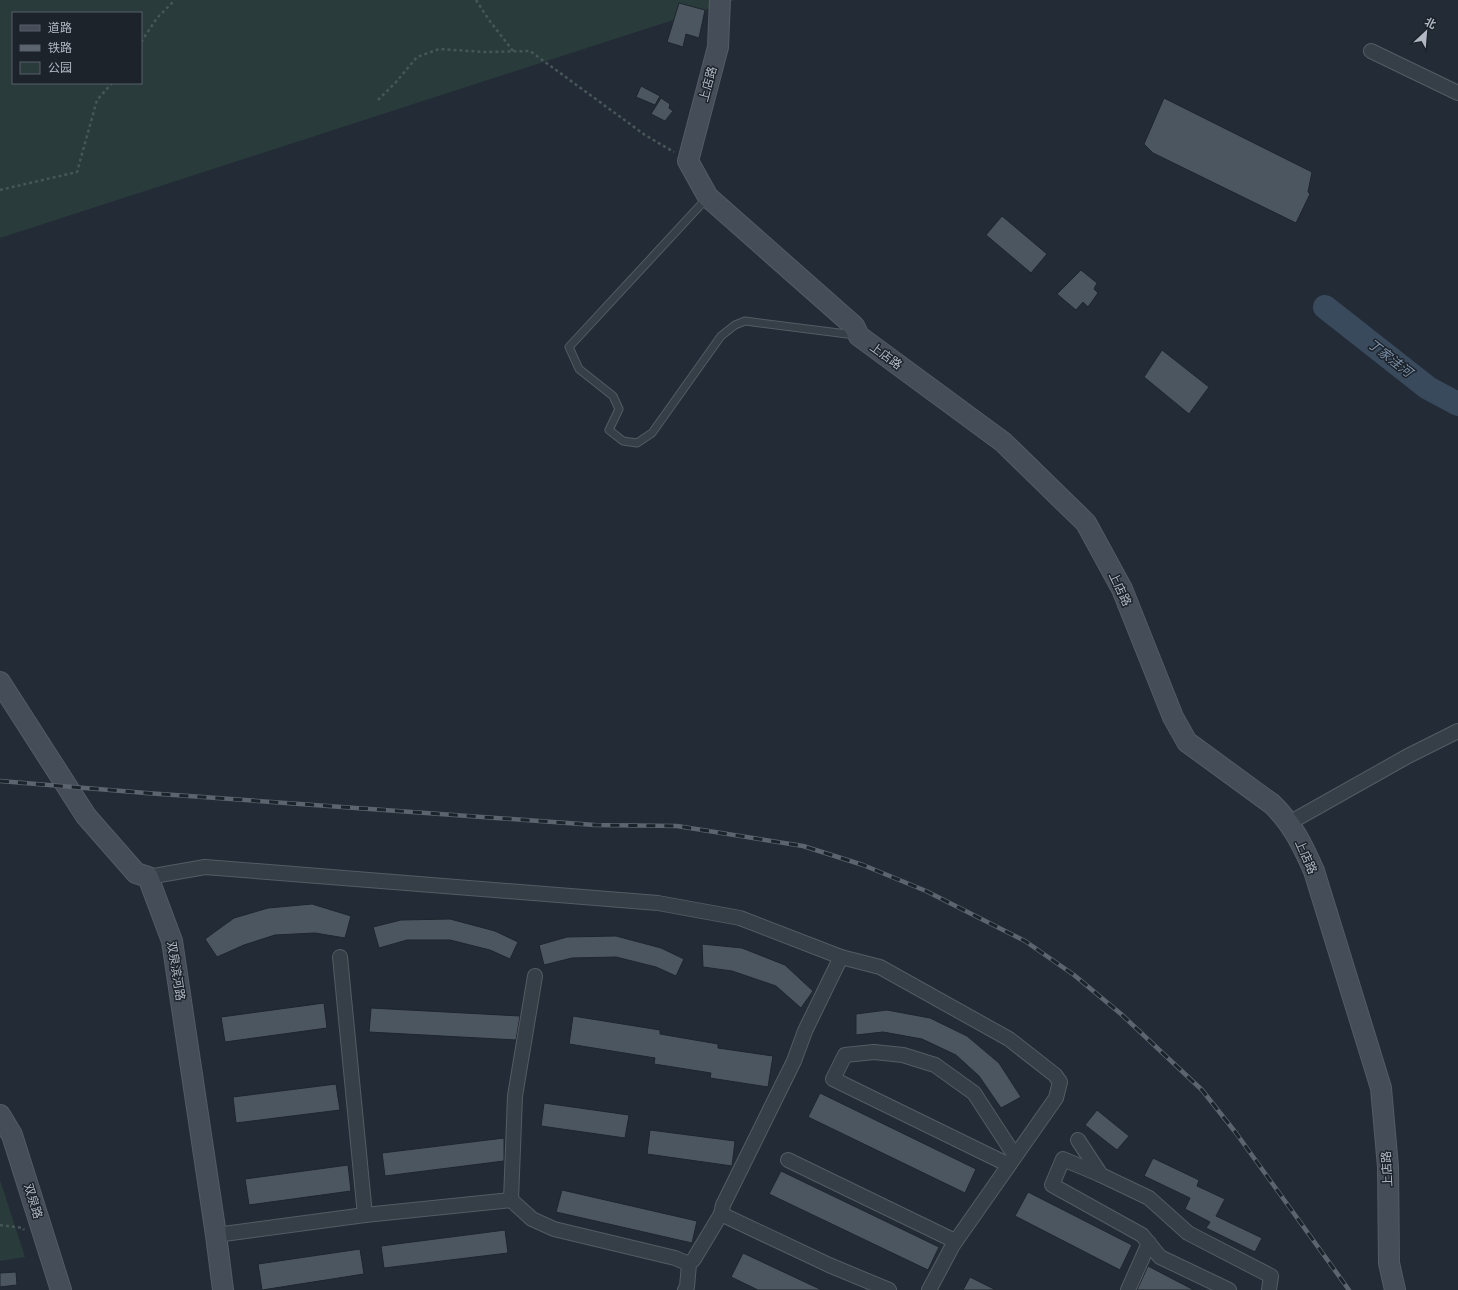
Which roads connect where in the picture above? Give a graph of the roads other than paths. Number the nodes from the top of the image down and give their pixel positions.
1 (720, 0) edge
2 (1371, 51) dead end
3 (1458, 93) edge
4 (708, 197) junction
5 (859, 336) junction
6 (0, 682) edge
7 (1458, 731) edge
8 (1289, 823) junction
9 (148, 877) junction
10 (340, 956) dead end
11 (841, 957) junction
12 (535, 976) dead end
13 (0, 1115) edge
14 (1078, 1140) dead end
15 (788, 1160) dead end
16 (1012, 1160) junction
17 (1101, 1175) junction
18 (511, 1200) junction
19 (721, 1214) junction
20 (365, 1215) junction
21 (216, 1236) junction
22 (956, 1241) junction
23 (1149, 1243) junction
24 (689, 1264) junction
25 (688, 1289) edge
26 (61, 1290) edge
27 (223, 1290) edge
28 (890, 1290) edge
29 (929, 1290) edge
30 (1128, 1290) edge
31 (1229, 1290) edge
32 (1269, 1290) edge
33 (1395, 1290) edge

1 - 4 street, 上店路
2 - 3 street
4 - 5 street, 上店路
4 - 5 lane
5 - 8 street, 上店路
6 - 9 street
7 - 8 street
8 - 33 street, 上店路
9 - 11 street
9 - 21 street, 双泉滨河路
10 - 20 street
11 - 16 street
11 - 19 street
12 - 18 street
13 - 26 street, 双泉路
14 - 17 street
15 - 22 street
16 - 16 street
16 - 22 street
17 - 23 street
17 - 32 street
18 - 20 street
18 - 24 street
19 - 24 street
19 - 28 street
20 - 21 street
21 - 27 street, 双泉滨河路
22 - 29 street
23 - 30 street
23 - 31 street
24 - 25 street

